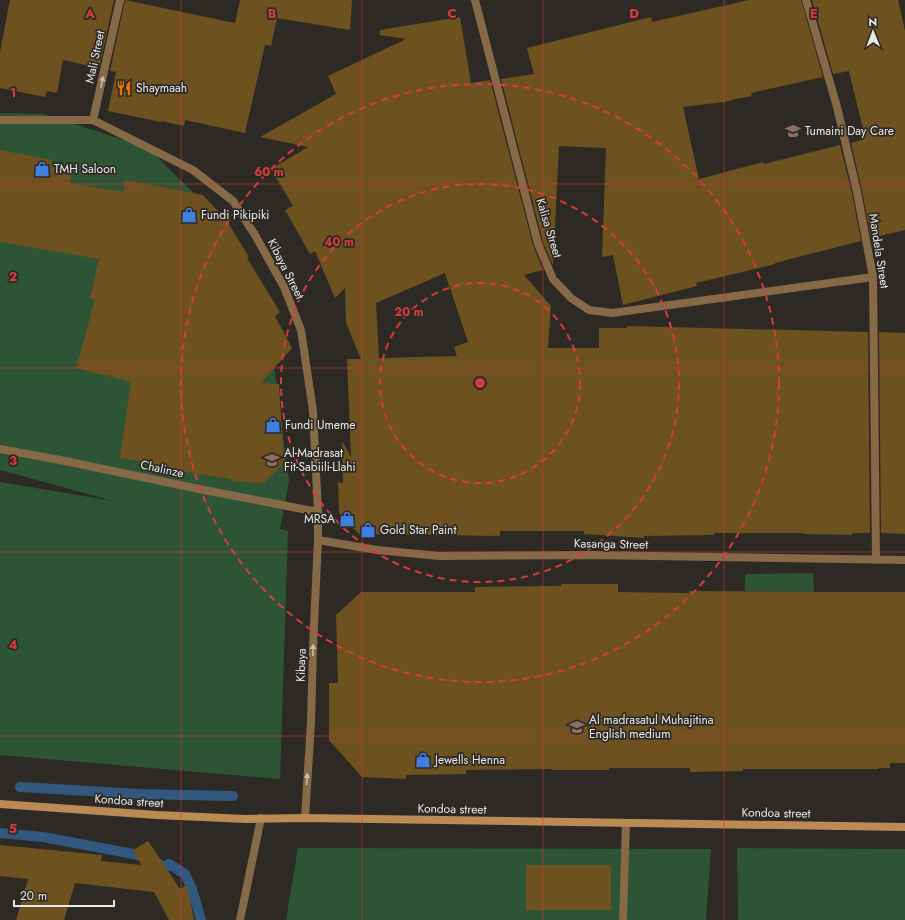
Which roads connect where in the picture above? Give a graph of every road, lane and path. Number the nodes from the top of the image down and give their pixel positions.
1 (120, 0) edge
2 (475, 0) edge
3 (806, 0) edge
4 (0, 120) edge
5 (93, 120) junction
6 (873, 277) junction
7 (0, 449) edge
8 (318, 512) junction
9 (318, 540) junction
10 (876, 560) junction
11 (905, 560) edge
12 (0, 804) edge
13 (261, 818) junction
14 (305, 818) junction
15 (626, 823) junction
16 (905, 827) edge
17 (240, 920) edge
18 (623, 920) edge

5 -> 1 street, Mali Street
2 - 6 street, Kalisa Street
3 - 6 street, Mandela Street
4 - 5 street, Kibaya Street
5 - 8 street, Kibaya Street
6 - 10 street, Mandela Street
7 - 8 street, Chalinze
8 - 9 street, Kibaya
9 - 10 street, Kasanga Street
14 -> 9 street, Kibaya
10 - 11 street, Kasanga Street
12 - 13 street, Kondoa street
13 - 14 street, Kondoa street
13 - 17 street
14 - 15 street, Kondoa street
15 - 16 street, Kondoa street
15 - 18 street

